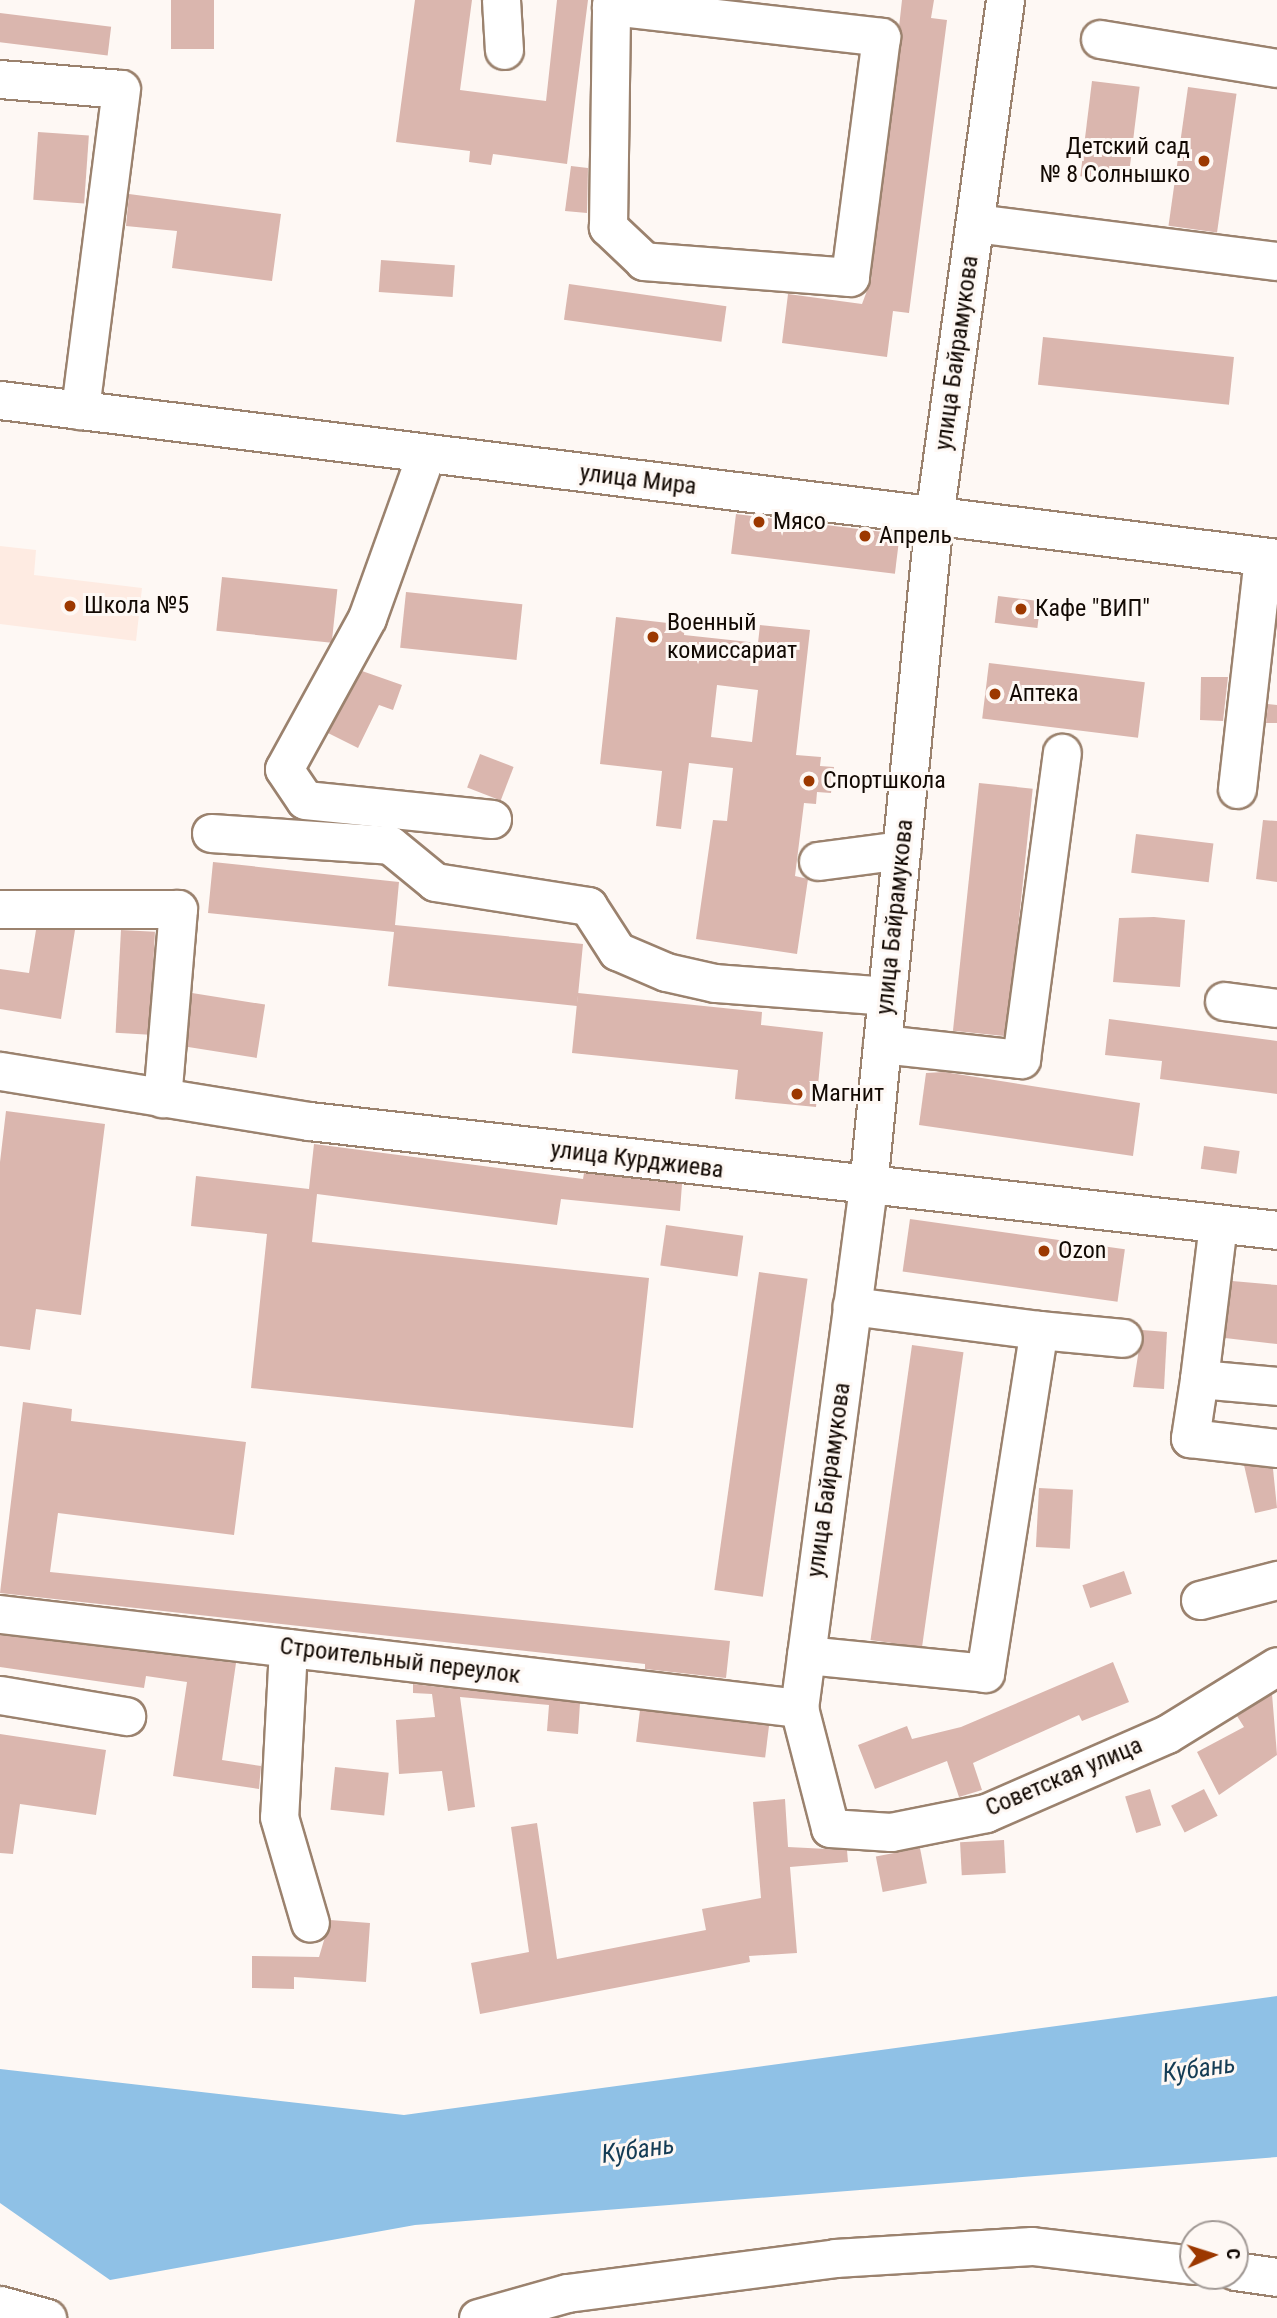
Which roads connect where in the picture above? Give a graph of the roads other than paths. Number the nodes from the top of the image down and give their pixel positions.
1 (501, 0) edge
2 (1005, 0) edge
3 (612, 3) edge
4 (1100, 39) dead end
5 (504, 50) dead end
6 (1277, 68) edge
7 (0, 79) edge
8 (975, 223) junction
9 (1277, 261) edge
10 (0, 400) edge
11 (80, 410) junction
12 (426, 454) junction
13 (934, 517) junction
14 (1270, 557) edge
15 (1062, 753) dead end
16 (1237, 789) dead end
17 (492, 820) dead end
18 (211, 833) dead end
19 (901, 850) junction
20 (818, 861) dead end
21 (0, 909) edge
22 (887, 996) junction
23 (1224, 1001) dead end
24 (1277, 1008) edge
25 (882, 1044) junction
26 (0, 1072) edge
27 (162, 1098) junction
28 (868, 1186) junction
29 (1218, 1224) junction
30 (1277, 1230) edge
31 (852, 1306) junction
32 (1039, 1330) junction
33 (1124, 1338) dead end
34 (1199, 1379) junction
35 (1277, 1386) edge
36 (1277, 1448) edge
37 (1277, 1580) edge
38 (1200, 1600) dead end
39 (0, 1614) edge
40 (288, 1648) junction
41 (806, 1655) junction
42 (1277, 1666) edge
43 (0, 1695) edge
44 (799, 1708) junction
45 (125, 1716) dead end
46 (310, 1923) dead end
47 (1179, 2263) edge
48 (1249, 2273) edge
49 (1277, 2277) edge
50 (0, 2305) edge
51 (47, 2318) edge
52 (478, 2318) edge

1 - 5 street
2 - 8 street, улица Байрамукова
3 - 3 street
4 - 6 street
7 - 11 street
8 - 9 street
8 - 13 street, улица Байрамукова
10 - 11 street, улица Мира
11 - 12 street, улица Мира
12 - 13 street, улица Мира
12 - 17 street
13 - 14 street, улица Мира
13 - 19 street, улица Байрамукова
14 - 16 street
15 - 25 street
18 - 22 street
19 - 20 street
19 - 22 street, улица Байрамукова
21 - 27 street
22 - 25 street, улица Байрамукова
23 - 24 street
25 - 28 street, улица Байрамукова
26 - 27 street, улица Курджиева
27 - 28 street, улица Курджиева
28 - 29 street, улица Курджиева
28 - 31 street, улица Байрамукова
29 - 30 street, улица Курджиева
29 - 34 street
31 - 32 street
31 - 41 street, улица Байрамукова
32 - 33 street
32 - 41 street
34 - 35 street
34 - 36 street
37 - 38 street
39 - 40 street, Строительный переулок
40 - 44 street, Строительный переулок
40 - 46 street
41 - 44 street, улица Байрамукова
42 - 44 street, Советская улица
43 - 45 street
47 - 52 street
48 - 49 street
50 - 51 street

